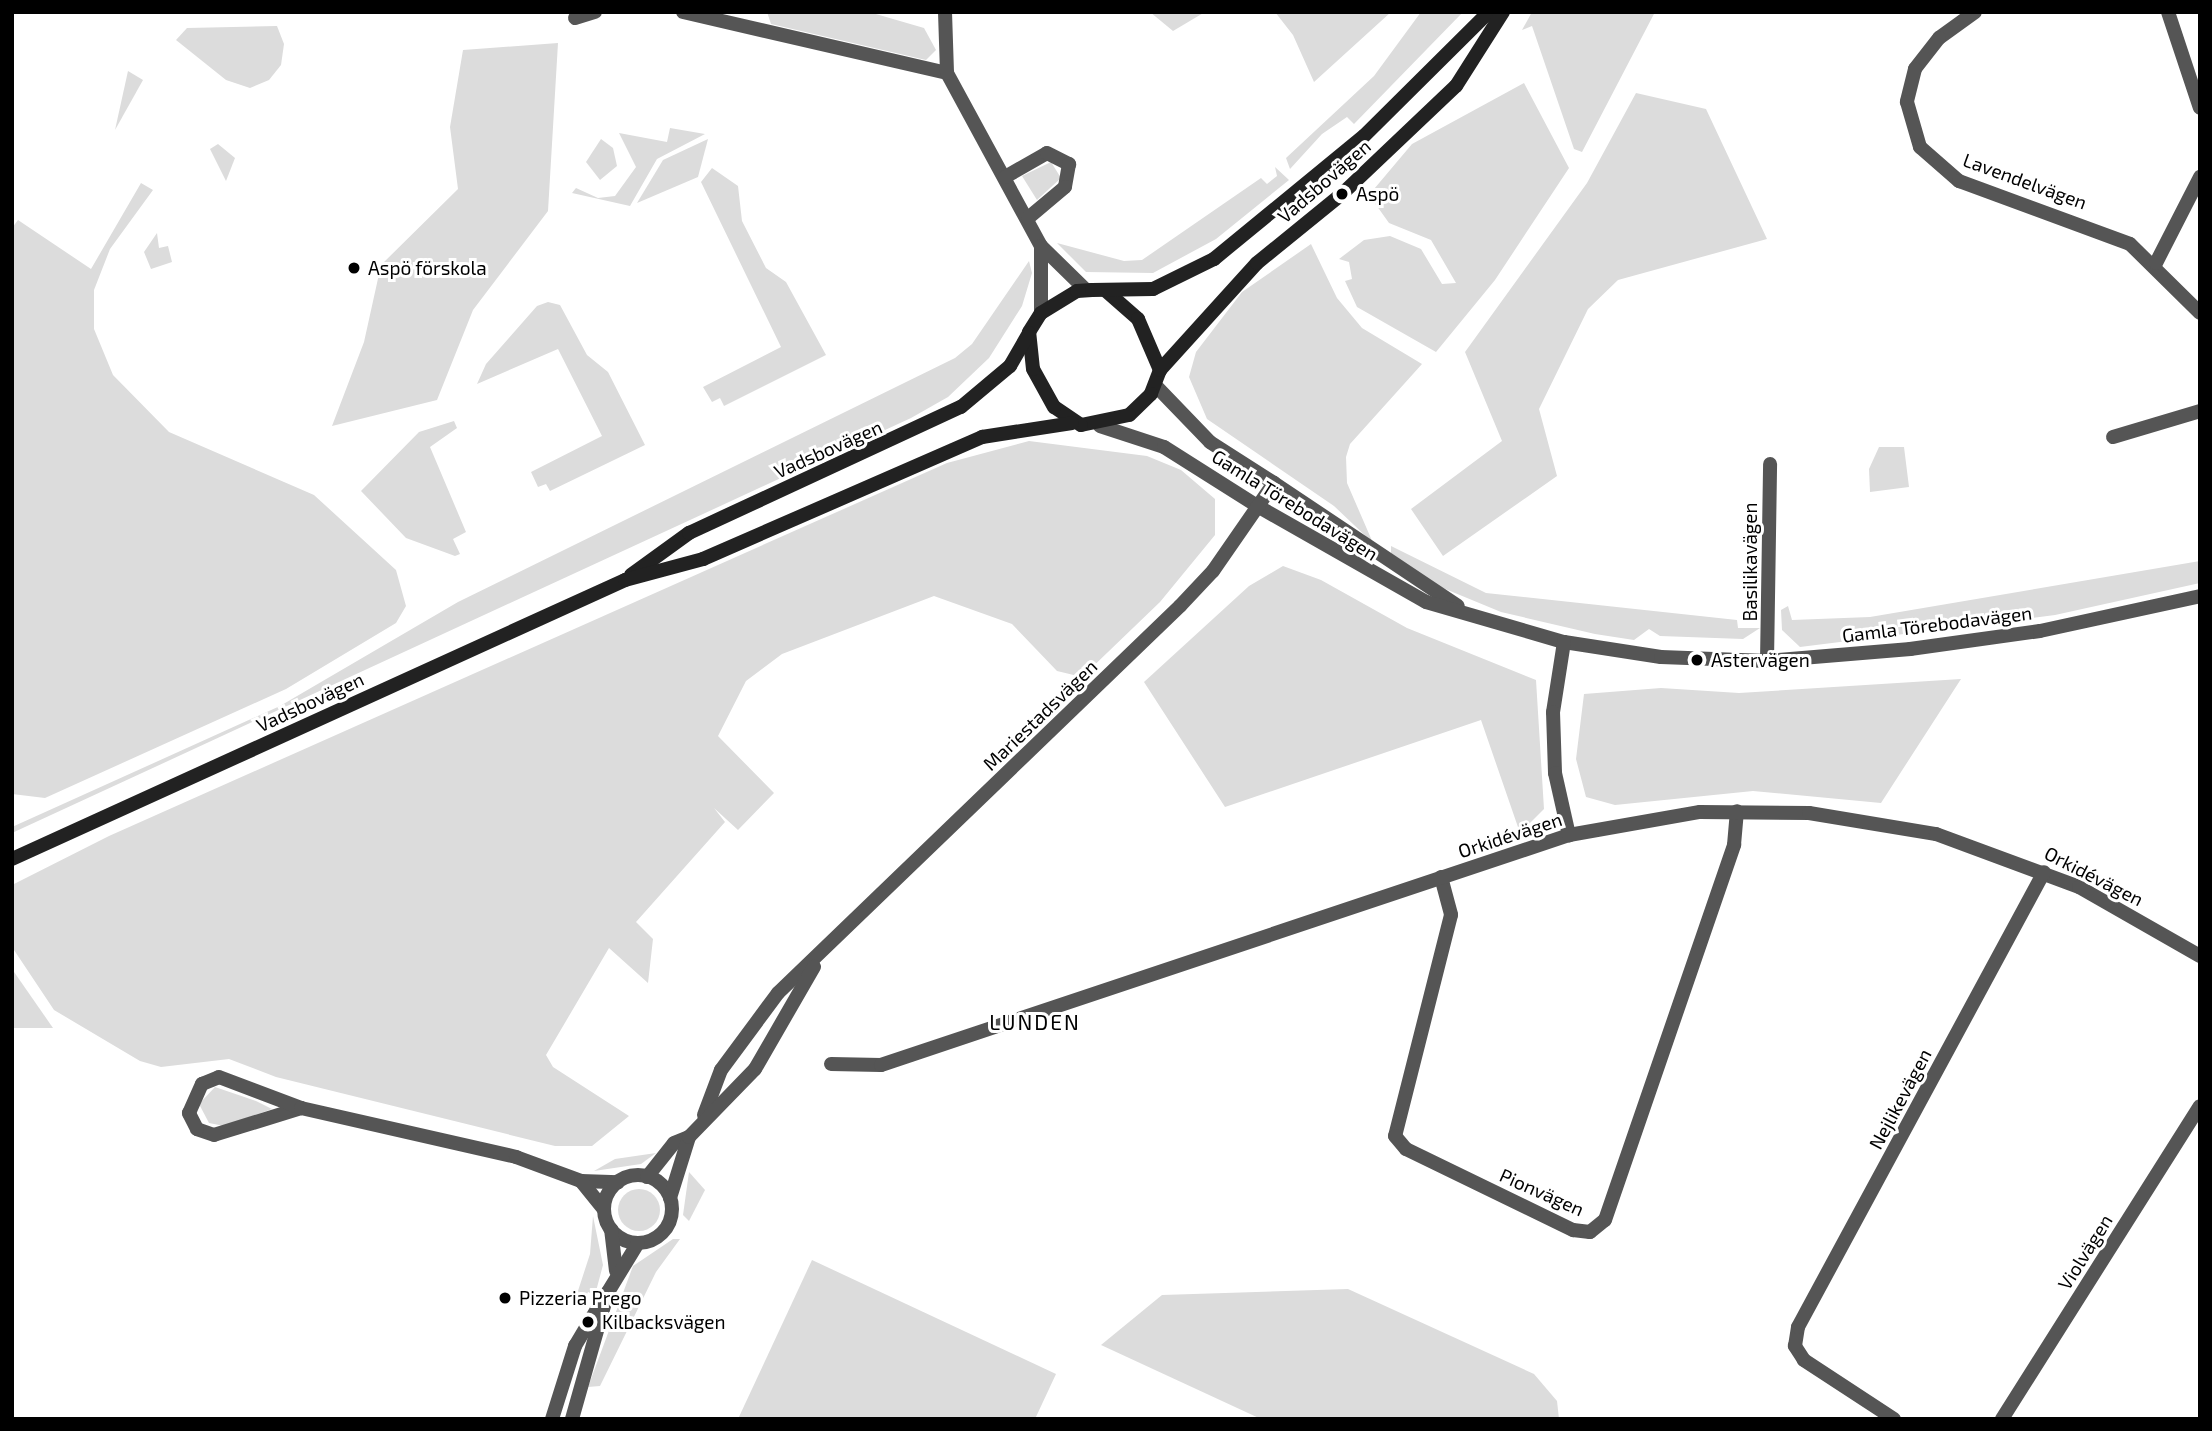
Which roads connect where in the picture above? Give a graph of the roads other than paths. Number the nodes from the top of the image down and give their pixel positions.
1 (595, 12) edge
2 (682, 12) edge
3 (945, 12) edge
4 (1489, 12) edge
5 (1503, 12) edge
6 (1975, 12) edge
7 (2168, 12) edge
8 (575, 18) dead end
9 (947, 73) junction
10 (2200, 108) edge
11 (1005, 177) junction
12 (2200, 177) edge
13 (1028, 218) junction
14 (1041, 246) junction
15 (2156, 263) junction
16 (1086, 290) junction
17 (1105, 290) junction
18 (1041, 313) junction
19 (2200, 313) edge
20 (1029, 332) junction
21 (1160, 370) junction
22 (1156, 385) junction
23 (2200, 411) edge
24 (1072, 423) junction
25 (1100, 425) junction
26 (2113, 437) dead end
27 (1770, 464) dead end
28 (1274, 483) junction
29 (1259, 507) junction
30 (625, 580) junction
31 (2200, 596) edge
32 (1471, 615) junction
33 (1564, 642) junction
34 (1767, 661) junction
35 (1737, 811) junction
36 (1569, 835) junction
37 (12, 859) edge
38 (2044, 872) junction
39 (1441, 877) junction
40 (2200, 956) edge
41 (816, 962) junction
42 (831, 1064) dead end
43 (2200, 1106) edge
44 (301, 1108) junction
45 (704, 1115) junction
46 (689, 1137) junction
47 (647, 1177) junction
48 (581, 1181) junction
49 (618, 1182) junction
50 (670, 1198) junction
51 (604, 1209) junction
52 (611, 1229) junction
53 (638, 1243) junction
54 (616, 1271) junction
55 (608, 1292) junction
56 (552, 1419) edge
57 (572, 1419) edge
58 (1894, 1419) edge
59 (2002, 1419) edge

1 - 8 street
2 - 9 street
3 - 9 street
4 - 17 main road, Vadsbovägen
5 - 21 main road, Vadsbovägen
6 - 15 street, Lavendelvägen
7 - 10 street
9 - 11 street
11 - 13 street
11 - 13 street
12 - 15 street
13 - 14 street
14 - 16 street
14 - 18 street
15 - 19 street, Lavendelvägen
16 - 17 main road
16 - 18 main road
17 - 21 main road
18 - 20 main road
20 - 24 main road
20 - 30 main road, Vadsbovägen
21 - 22 main road
22 - 25 main road
22 - 28 street, Gamla Törebodavägen
23 - 26 street
24 - 25 main road
24 - 30 main road, Vadsbovägen
25 - 29 street, Gamla Törebodavägen
27 - 34 street, Basilikavägen
28 - 29 street, Mariestadsvägen
28 - 32 street, Gamla Törebodavägen
29 - 32 street, Gamla Törebodavägen
29 - 41 street, Mariestadsvägen
30 - 37 main road, Vadsbovägen
31 - 34 street, Gamla Törebodavägen
32 - 33 street, Gamla Törebodavägen
33 - 34 street, Gamla Törebodavägen
33 - 36 street
35 - 36 street, Orkidévägen
35 - 38 street, Orkidévägen
35 - 39 street, Pionvägen
36 - 39 street, Orkidévägen
38 - 40 street, Orkidévägen
38 - 58 street, Nejlikevägen
39 - 42 street, Orkidévägen
41 - 45 street, Mariestadsvägen
41 - 45 street, Mariestadsvägen
43 - 59 street, Violvägen
44 - 44 street
44 - 48 street
45 - 46 street, Mariestadsvägen
46 - 47 street, Mariestadsvägen
46 - 50 street, Mariestadsvägen
47 - 49 street
47 - 50 street
48 - 49 street
48 - 51 street
49 - 51 street
50 - 53 street
51 - 52 street
52 - 53 street
52 - 54 street
53 - 54 street
54 - 55 street
55 - 56 street
55 - 57 street

